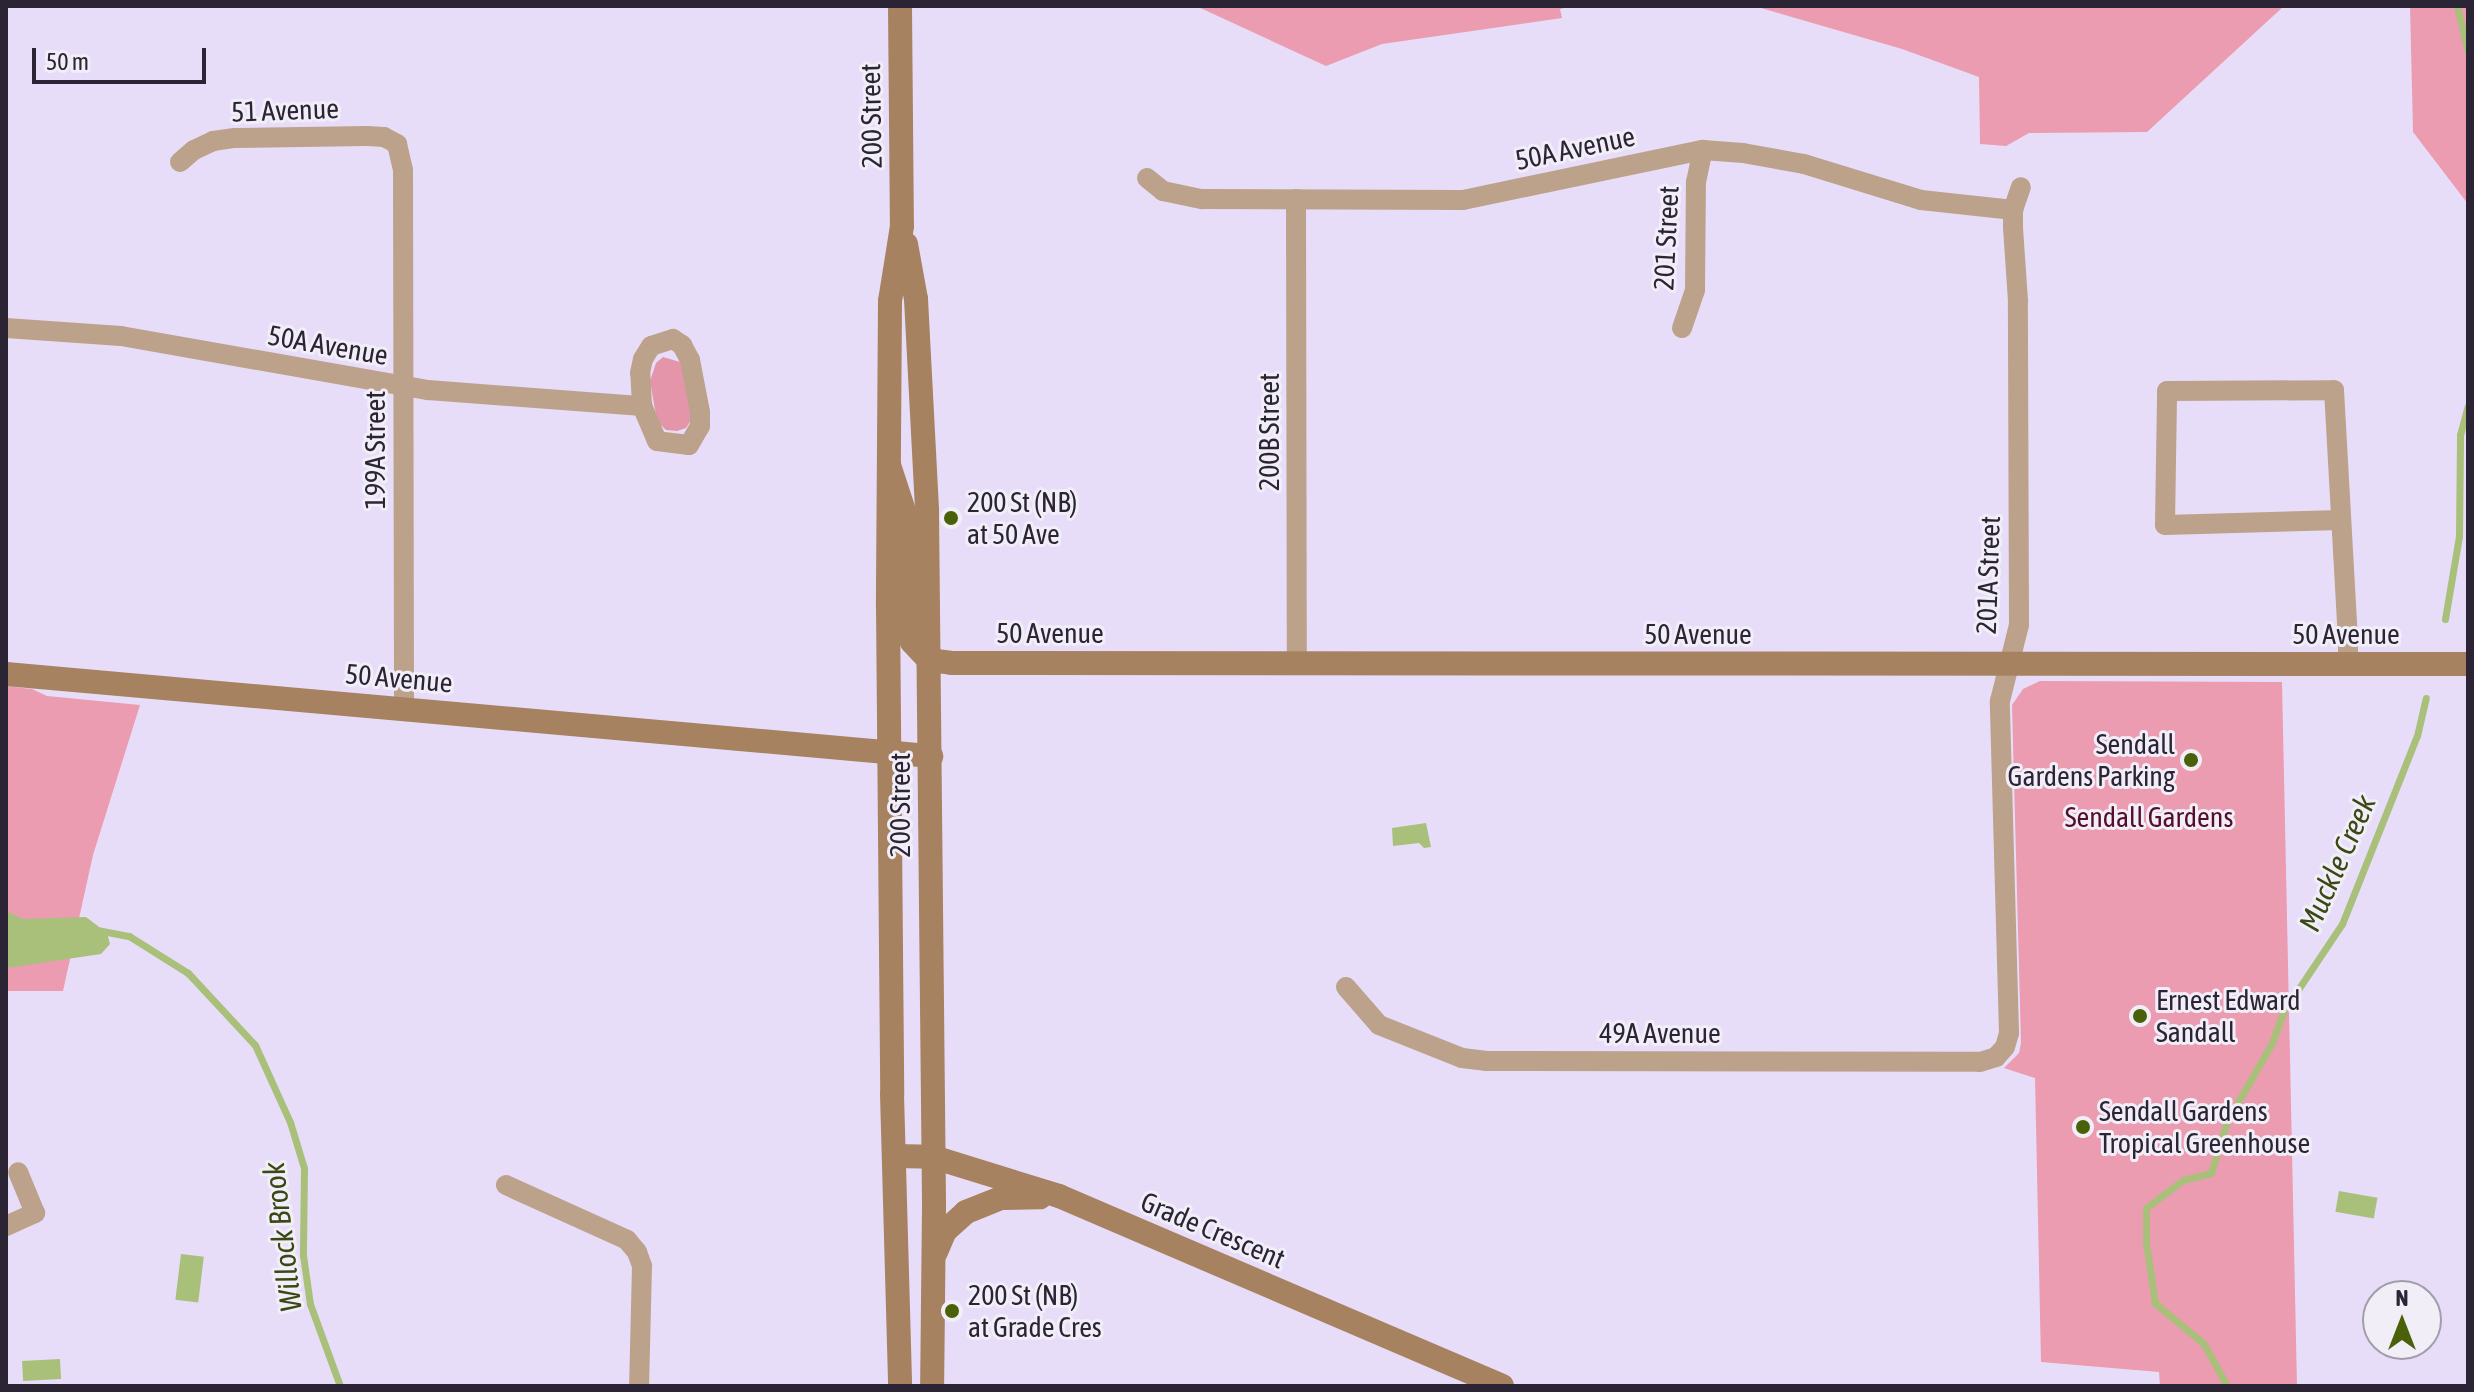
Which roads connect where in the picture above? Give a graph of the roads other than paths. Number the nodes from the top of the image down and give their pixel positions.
1 (900, 6) edge
2 (397, 144) joint
3 (1703, 150) junction
4 (180, 162) dead end
5 (1147, 178) dead end
6 (2021, 187) dead end
7 (1296, 199) junction
8 (2013, 210) junction
9 (902, 226) junction
10 (6, 328) edge
11 (1682, 328) dead end
12 (403, 387) junction
13 (642, 406) junction
14 (889, 465) junction
15 (2341, 520) junction
16 (929, 660) junction
17 (2010, 664) junction
18 (2348, 664) junction
19 (2468, 664) edge
20 (1297, 665) junction
21 (6, 674) edge
22 (404, 708) junction
23 (889, 752) junction
24 (931, 756) junction
25 (1346, 987) dead end
26 (1996, 1057) joint
27 (894, 1156) junction
28 (933, 1157) junction
29 (18, 1172) dead end
30 (506, 1185) dead end
31 (1059, 1196) junction
32 (6, 1226) edge
33 (934, 1257) junction
34 (639, 1386) edge
35 (900, 1386) edge
36 (932, 1386) edge
37 (1502, 1386) edge

1 - 9 street, 200 Street
2 - 4 street, 51 Avenue
2 - 12 street, 199A Street
3 - 7 street, 50A Avenue
3 - 8 street, 50A Avenue
3 - 11 street, 201 Street
5 - 7 street, 50A Avenue
6 - 8 street, 201A Street
7 - 20 street, 200B Street
8 - 17 street, 201A Street
9 - 14 street, 200 Street
9 - 16 street, 200 Street
10 - 12 street, 50A Avenue
12 - 13 street, 50A Avenue
12 - 22 street, 199A Street
13 - 13 street
14 - 16 street
14 - 23 street, 200 Street
15 - 15 street
15 - 18 street
16 - 20 street, 50 Avenue
16 - 24 street, 200 Street
17 - 18 street, 50 Avenue
17 - 20 street, 50 Avenue
17 - 26 street, 201A Street
18 - 19 street, 50 Avenue
21 - 22 street, 50 Avenue
22 - 23 street, 50 Avenue
23 - 24 street, 50 Avenue
23 - 27 street, 200 Street
24 - 28 street, 200 Street
25 - 26 street, 49A Avenue
27 - 28 street, Grade Crescent
27 - 35 street, 200 Street
28 - 31 street, Grade Crescent
28 - 33 street, 200 Street
29 - 32 street
30 - 34 street
31 - 33 street
31 - 37 street, Grade Crescent
33 - 36 street, 200 Street

